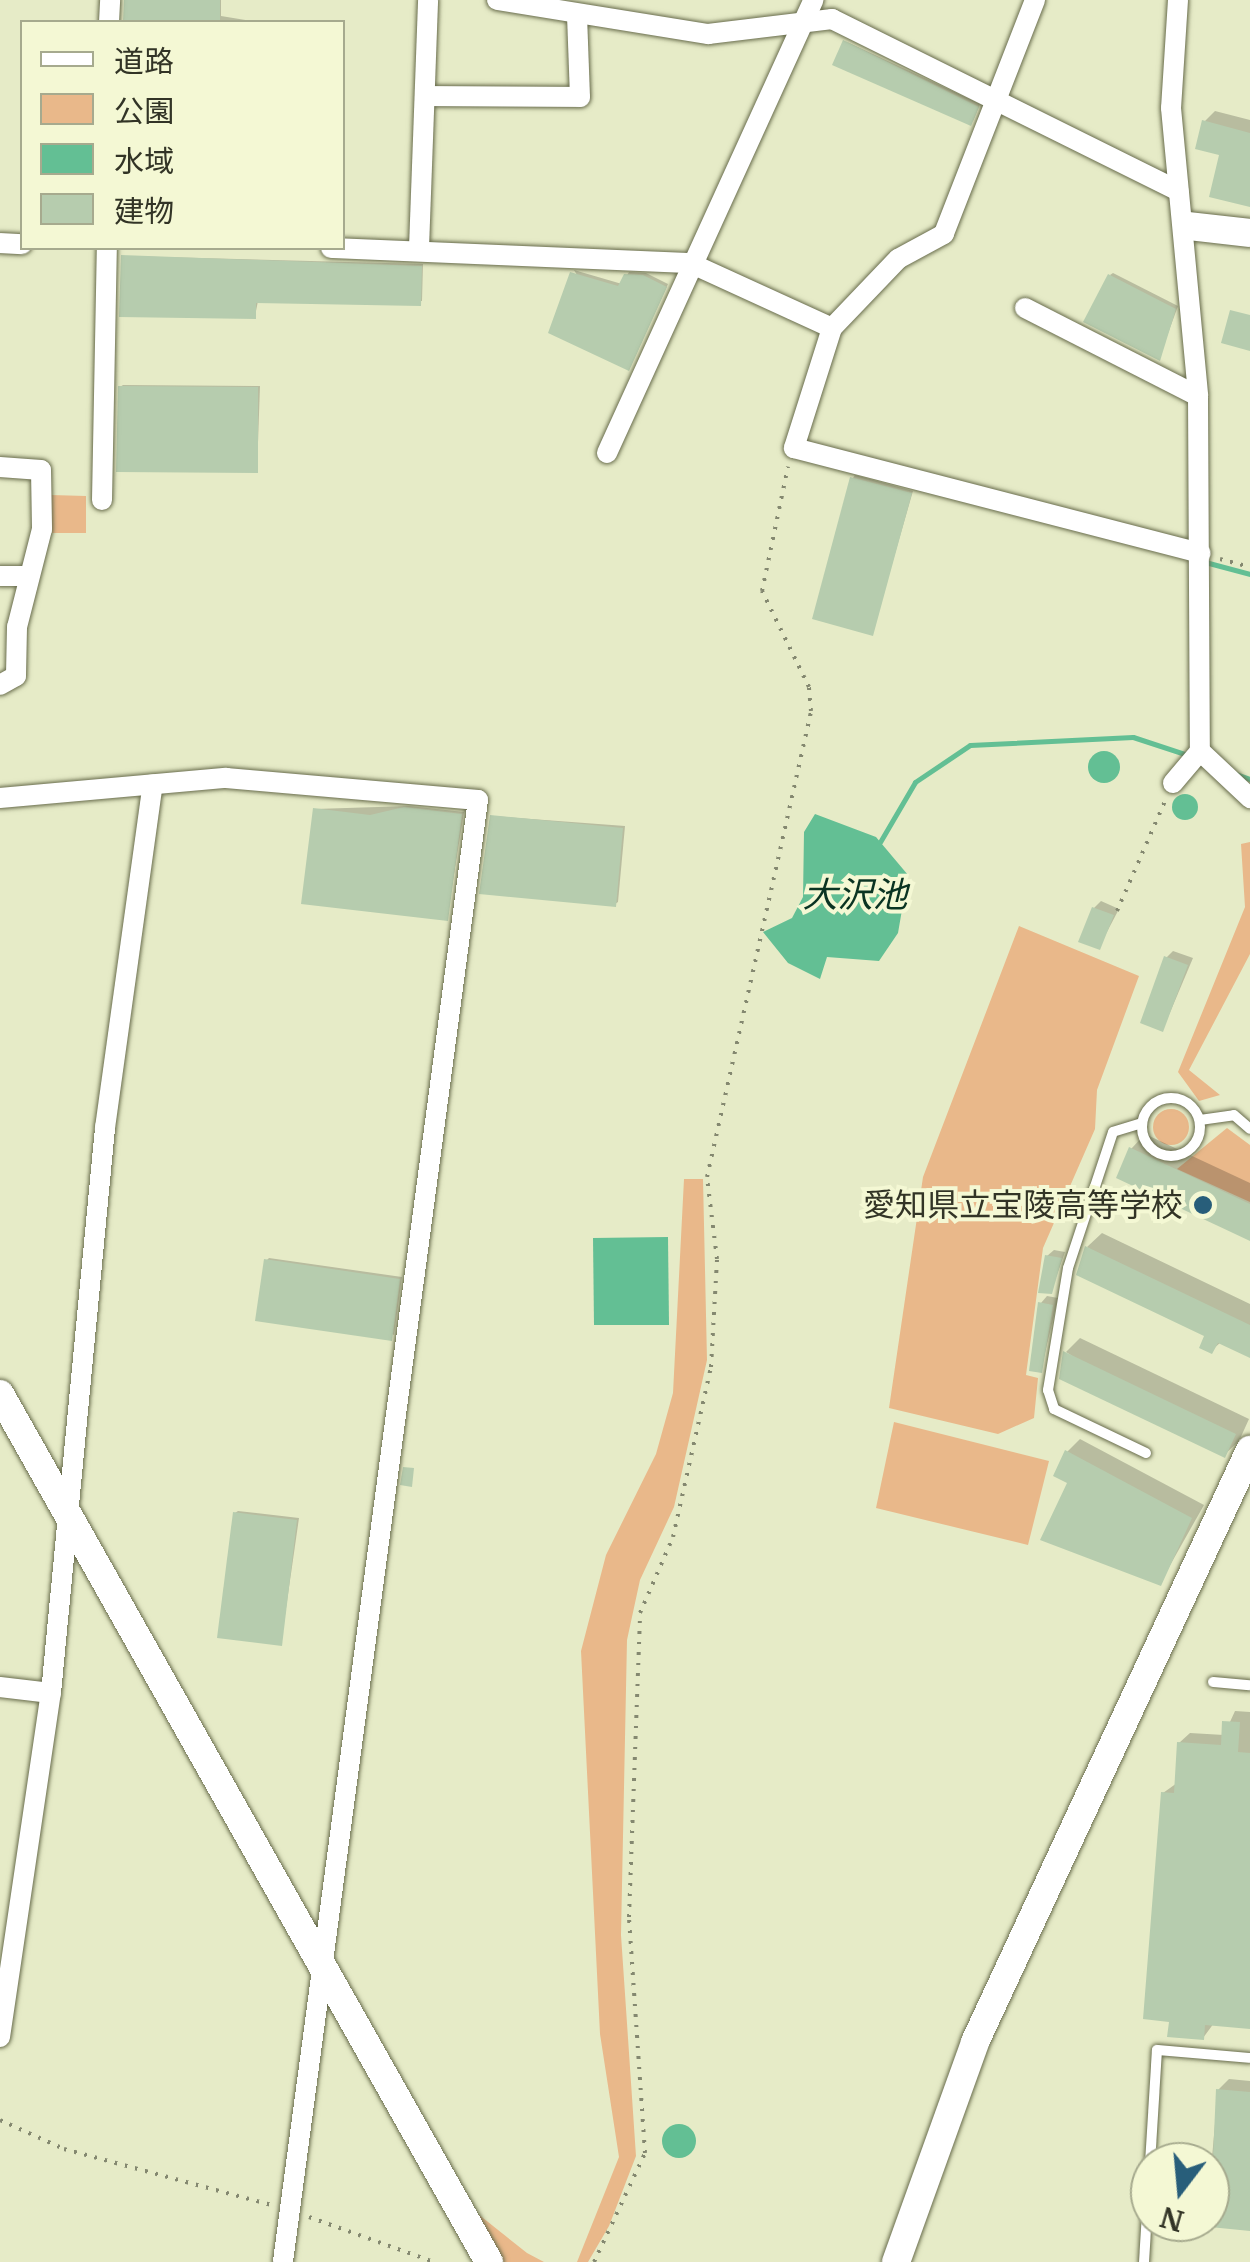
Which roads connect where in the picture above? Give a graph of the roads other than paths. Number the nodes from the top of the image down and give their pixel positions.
1 (428, 0) edge
2 (497, 0) edge
3 (1036, 0) edge
4 (1178, 0) edge
5 (539, 4) edge
6 (809, 8) edge
7 (577, 14) junction
8 (429, 96) junction
9 (1000, 96) junction
10 (1178, 191) junction
11 (1188, 226) junction
12 (1250, 233) edge
13 (345, 248) edge
14 (419, 248) junction
15 (107, 250) edge
16 (690, 262) junction
17 (1025, 308) dead end
18 (832, 328) junction
19 (1198, 396) junction
20 (606, 453) dead end
21 (0, 467) edge
22 (102, 500) dead end
23 (1201, 554) junction
24 (0, 576) edge
25 (29, 576) junction
26 (0, 686) edge
27 (1200, 751) junction
28 (153, 784) junction
29 (1173, 784) road end
30 (0, 798) edge
31 (1250, 798) edge
32 (1200, 1120) junction
33 (1142, 1123) junction
34 (1250, 1129) edge
35 (0, 1394) edge
36 (1250, 1450) edge
37 (1146, 1454) dead end
38 (71, 1520) junction
39 (1213, 1682) dead end
40 (1250, 1685) edge
41 (0, 1687) edge
42 (51, 1693) junction
43 (322, 1971) junction
44 (0, 2037) edge
45 (1250, 2058) edge
46 (284, 2262) edge
47 (489, 2262) edge
48 (896, 2262) edge
49 (1144, 2262) edge

1 - 8 street
2 - 5 street
3 - 9 street
4 - 10 street
5 - 7 street
6 - 7 street
6 - 9 street
6 - 16 street
7 - 8 street
8 - 14 street
9 - 10 street
9 - 18 street
10 - 11 street
11 - 12 street
11 - 19 street
13 - 14 street
14 - 16 street
15 - 22 street
16 - 18 street
16 - 20 street
17 - 19 street
18 - 23 street
19 - 23 street
21 - 25 street
23 - 27 street
24 - 25 street
25 - 26 street
27 - 29 street
27 - 31 street
28 - 30 street
28 - 38 street
28 - 43 street
32 - 33 lane
32 - 33 lane
32 - 34 lane
33 - 37 lane
35 - 38 street
36 - 48 street
38 - 42 street
38 - 43 street
39 - 40 lane
41 - 42 street
42 - 44 street
43 - 46 street
43 - 47 street
45 - 49 lane

